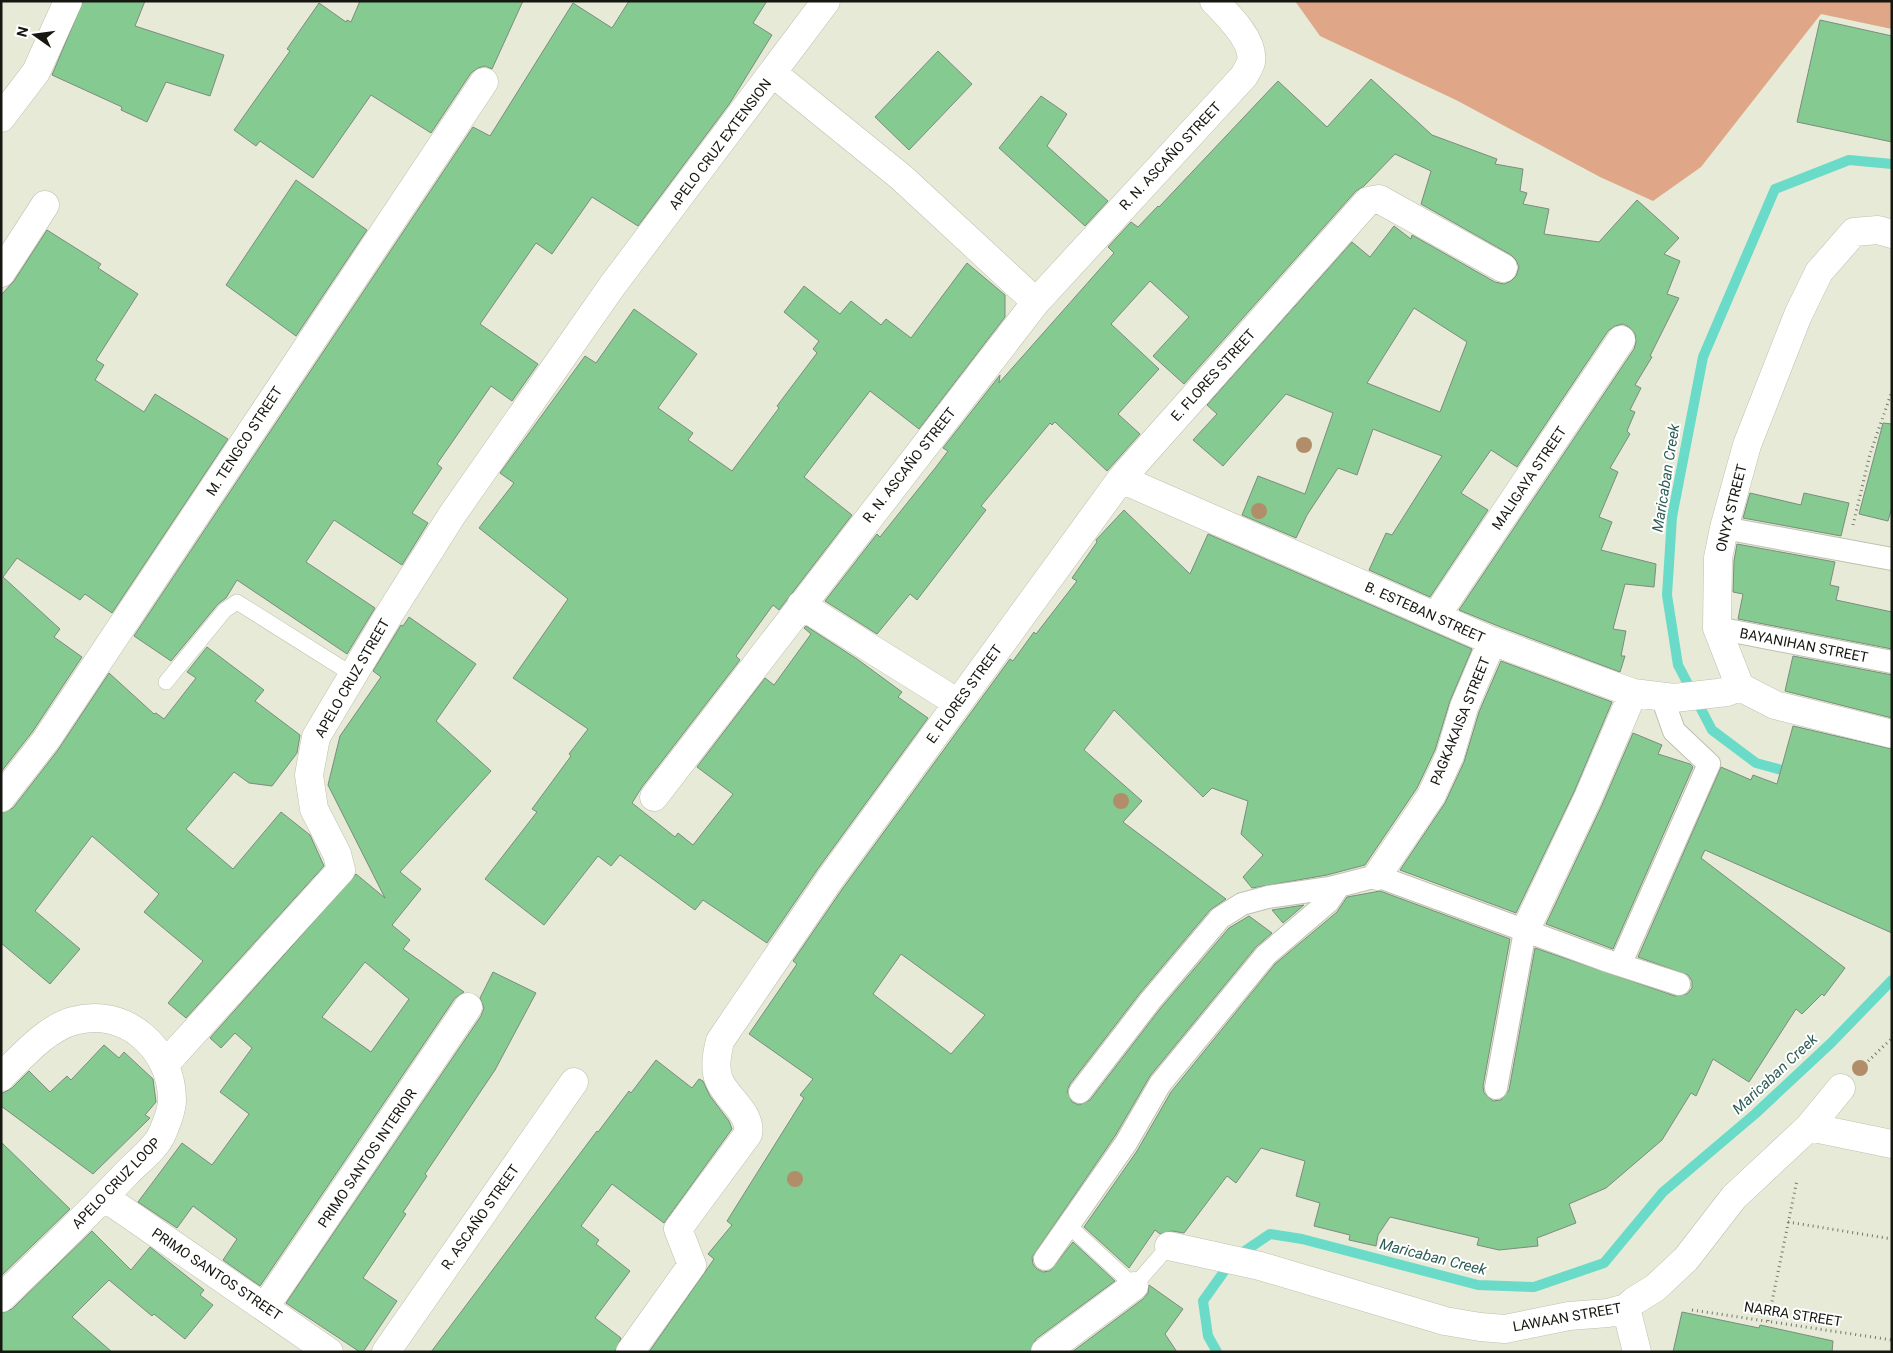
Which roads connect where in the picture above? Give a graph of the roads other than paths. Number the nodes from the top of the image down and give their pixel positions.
1 (68, 1) edge
2 (826, 1) edge
3 (1214, 1) edge
4 (774, 74) junction
5 (484, 82) dead end
6 (1, 118) edge
7 (46, 205) dead end
8 (1892, 234) edge
9 (1503, 268) dead end
10 (1, 273) edge
11 (612, 286) joint
12 (1036, 302) junction
13 (1621, 340) dead end
14 (1121, 479) junction
15 (1724, 528) junction
16 (1892, 559) edge
17 (802, 605) junction
18 (1436, 616) junction
19 (1717, 628) junction
20 (1492, 641) junction
21 (1892, 662) edge
22 (353, 675) junction
23 (166, 682) dead end
24 (1733, 690) junction
25 (1633, 693) junction
26 (1668, 697) junction
27 (958, 703) junction
28 (1892, 734) edge
29 (654, 797) dead end
30 (1, 798) edge
31 (1377, 876) junction
32 (1339, 886) junction
33 (1525, 930) junction
34 (1620, 965) junction
35 (1679, 984) dead end
36 (468, 1007) dead end
37 (166, 1063) junction
38 (1, 1076) edge
39 (574, 1082) dead end
40 (1496, 1088) dead end
41 (1841, 1088) road end
42 (1080, 1092) dead end
43 (1809, 1127) junction
44 (1892, 1144) edge
45 (104, 1197) junction
46 (1069, 1226) junction
47 (1169, 1246) joint
48 (1045, 1259) dead end
49 (1134, 1286) junction
50 (1, 1298) edge
51 (264, 1307) junction
52 (1626, 1308) junction
53 (330, 1352) edge
54 (386, 1352) edge
55 (630, 1352) edge
56 (1045, 1352) edge
57 (1637, 1352) edge

1 - 6 street
2 - 4 street, APELO CRUZ EXTENSION
3 - 12 street, R. N. ASCAÑO STREET
4 - 11 street, APELO CRUZ EXTENSION
4 - 12 street
5 - 30 street, M. TENGCO STREET
7 - 10 street
8 - 15 street, ONYX STREET
9 - 14 street, E. FLORES STREET
11 - 22 street, APELO CRUZ STREET
12 - 17 street, R. N. ASCAÑO STREET
13 - 18 street, MALIGAYA STREET
14 - 18 street, B. ESTEBAN STREET
14 - 27 street, E. FLORES STREET
15 - 16 street
15 - 19 street, ONYX STREET
17 - 27 street
17 - 29 street, R. N. ASCAÑO STREET
18 - 20 street, B. ESTEBAN STREET
19 - 21 street, BAYANIHAN STREET
19 - 24 street, ONYX STREET
20 - 25 street, B. ESTEBAN STREET
20 - 31 street, PAGKAKAISA STREET
22 - 23 lane
22 - 37 street, APELO CRUZ STREET
24 - 26 street, B. ESTEBAN STREET
24 - 28 street
25 - 26 street, B. ESTEBAN STREET
25 - 33 street
26 - 34 street
27 - 55 street, E. FLORES STREET
31 - 32 street
31 - 33 street
32 - 42 street
32 - 46 street
33 - 34 street
33 - 40 street
34 - 35 street
36 - 51 street, PRIMO SANTOS INTERIOR
37 - 38 street, APELO CRUZ LOOP
37 - 45 street, APELO CRUZ LOOP
39 - 54 street, R. ASCAÑO STREET
41 - 43 street, LAWAAN STREET
43 - 44 street
43 - 52 street, LAWAAN STREET
45 - 50 street, APELO CRUZ LOOP
45 - 51 street, PRIMO SANTOS STREET
46 - 48 street
46 - 49 lane
47 - 49 lane
47 - 52 street, LAWAAN STREET
49 - 56 street
51 - 53 street, PRIMO SANTOS STREET
52 - 57 street

